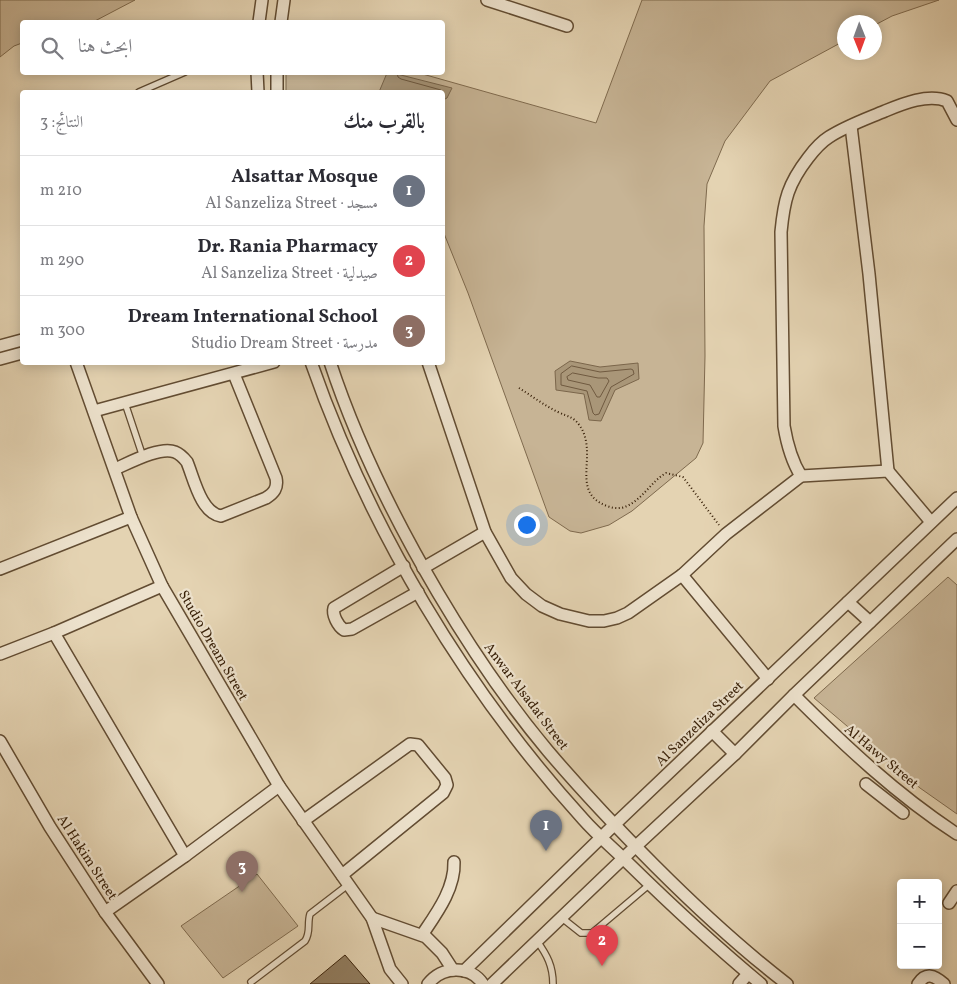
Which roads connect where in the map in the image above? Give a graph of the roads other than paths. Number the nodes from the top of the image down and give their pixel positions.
1 (262, 0) edge
2 (284, 0) edge
3 (487, 0) edge
4 (259, 20) edge
5 (281, 20) edge
6 (567, 26) dead end
7 (178, 75) edge
8 (257, 75) edge
9 (277, 75) edge
10 (144, 90) edge
11 (258, 90) edge
12 (277, 90) edge
13 (957, 120) edge
14 (851, 126) junction
15 (20, 341) edge
16 (0, 346) edge
17 (20, 353) edge
18 (0, 359) edge
19 (77, 365) edge
20 (264, 365) edge
21 (312, 365) edge
22 (331, 365) edge
23 (429, 365) edge
24 (234, 374) junction
25 (125, 403) junction
26 (94, 411) junction
27 (143, 457) junction
28 (115, 469) junction
29 (888, 471) junction
30 (800, 476) junction
31 (957, 498) edge
32 (131, 517) junction
33 (931, 522) junction
34 (485, 532) junction
35 (957, 539) edge
36 (404, 566) junction
37 (423, 568) junction
38 (0, 569) edge
39 (682, 575) junction
40 (162, 586) junction
41 (418, 592) junction
42 (848, 602) junction
43 (870, 622) junction
44 (54, 633) junction
45 (0, 654) edge
46 (768, 678) junction
47 (794, 696) junction
48 (712, 731) junction
49 (0, 741) edge
50 (735, 754) junction
51 (888, 782) junction
52 (866, 784) dead end
53 (279, 786) junction
54 (900, 792) junction
55 (879, 795) junction
56 (891, 804) junction
57 (903, 813) dead end
58 (304, 822) junction
59 (614, 825) junction
60 (957, 834) edge
61 (600, 838) junction
62 (636, 846) junction
63 (185, 856) junction
64 (623, 858) junction
65 (454, 862) dead end
66 (345, 880) junction
67 (650, 884) junction
68 (957, 891) edge
69 (949, 903) dead end
70 (106, 912) junction
71 (372, 918) junction
72 (562, 918) junction
73 (422, 935) junction
74 (537, 941) junction
75 (459, 970) junction
76 (748, 974) junction
77 (251, 982) dead end
78 (158, 984) edge
79 (402, 984) edge
80 (428, 984) edge
81 (483, 984) edge
82 (492, 984) edge
83 (553, 984) edge
84 (739, 984) edge
85 (761, 984) edge
86 (787, 984) edge
87 (918, 984) edge
88 (944, 984) edge

1 - 4 street
2 - 5 street
3 - 6 street
7 - 10 lane
8 - 11 street
9 - 12 street
13 - 14 street
14 - 29 street
14 - 30 street
15 - 16 street
17 - 18 street
19 - 26 street, Studio Dream Street
20 - 24 street
21 - 36 street
22 - 37 street, Anwar Alsadat Street
23 - 34 street
24 - 25 street
24 - 27 street
25 - 26 street
25 - 27 lane
26 - 28 street, Studio Dream Street
27 - 28 street
28 - 32 street, Studio Dream Street
29 - 30 street
29 - 33 street
30 - 39 street
31 - 33 street, Al Sanzeliza Street
32 - 38 street
32 - 40 street, Studio Dream Street
33 - 42 street, Al Sanzeliza Street
34 - 37 street
34 - 39 street
35 - 43 street
36 - 41 street
36 - 41 street
37 - 59 street, Anwar Alsadat Street
39 - 46 street
40 - 44 street
40 - 53 street, Studio Dream Street
41 - 61 street
42 - 43 street
42 - 46 street, Al Sanzeliza Street
43 - 47 street
44 - 45 street
44 - 63 street
46 - 48 street, Al Sanzeliza Street
47 - 50 street
47 - 51 street, Al Hawy Street
48 - 50 street
48 - 59 street, Al Sanzeliza Street
49 - 70 street, Al Hakim Street
50 - 62 street
51 - 54 street, Al Hawy Street
51 - 55 street
52 - 55 street
53 - 58 street, Studio Dream Street
53 - 63 street
54 - 56 street
54 - 60 street, Al Hawy Street
55 - 56 street
56 - 57 street
58 - 66 street, Studio Dream Street
58 - 66 street
59 - 61 street, Al Sanzeliza Street
59 - 62 street, Anwar Alsadat Street
61 - 64 street
61 - 75 street, Al Sanzeliza Street
62 - 64 street
62 - 86 street, Anwar Alsadat Street
63 - 70 street
64 - 67 street
64 - 72 street
65 - 73 street
66 - 71 street, Studio Dream Street
66 - 77 lane
67 - 72 lane
67 - 76 street
68 - 69 street
70 - 78 street, Al Hakim Street
71 - 73 street
71 - 79 street, Studio Dream Street
72 - 74 street
73 - 75 street
74 - 82 street
74 - 83 lane
75 - 80 street, Al Sanzeliza Street
75 - 81 street
76 - 84 street
76 - 85 street
87 - 88 street

